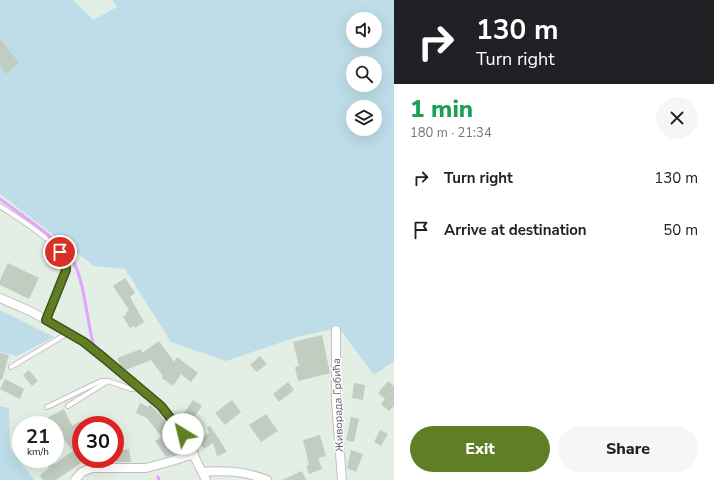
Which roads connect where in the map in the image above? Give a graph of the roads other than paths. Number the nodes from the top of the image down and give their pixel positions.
1 (0, 206) edge
2 (0, 298) edge
3 (46, 320) junction
4 (336, 330) dead end
5 (69, 333) junction
6 (11, 367) dead end
7 (108, 381) junction
8 (138, 388) junction
9 (68, 406) dead end
10 (47, 407) dead end
11 (194, 454) junction
12 (202, 472) junction
13 (75, 480) edge
14 (206, 480) edge
15 (267, 480) edge
16 (342, 480) edge

1 - 3 lane
2 - 3 street
3 - 5 street
4 - 16 street, Живорада Грбића
5 - 6 lane
5 - 8 street
7 - 8 lane
7 - 9 lane
7 - 10 lane
8 - 11 street
11 - 12 street
11 - 13 street
12 - 14 street
12 - 15 street

